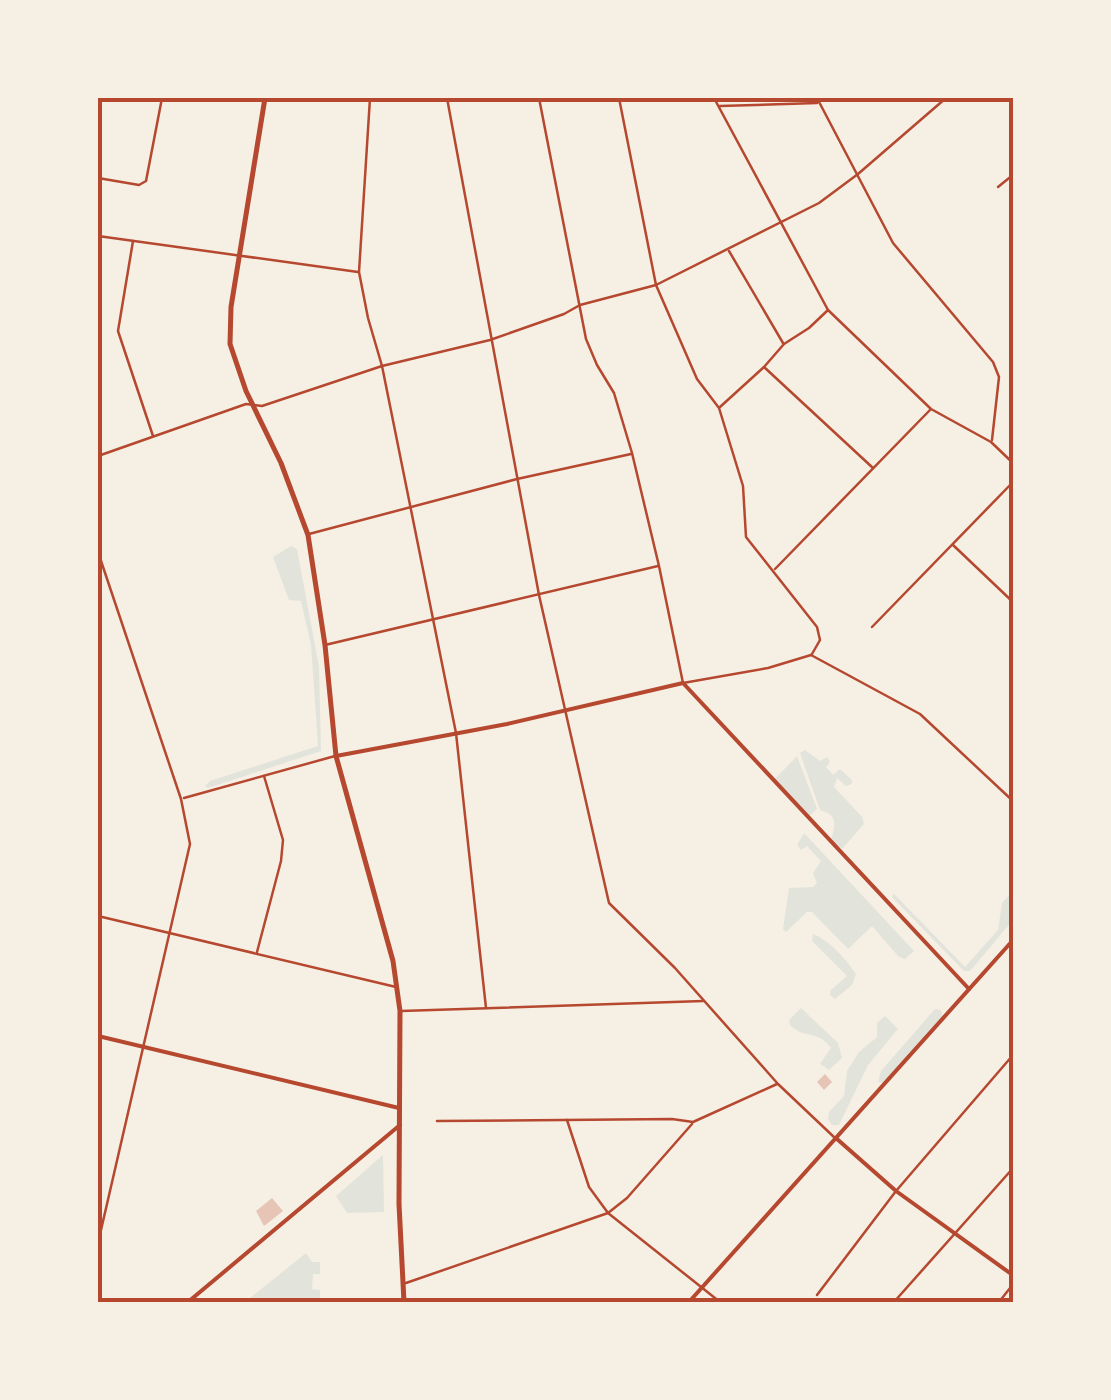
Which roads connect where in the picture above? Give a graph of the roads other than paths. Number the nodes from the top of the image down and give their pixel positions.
1 (162, 98) edge
2 (265, 98) edge
3 (370, 98) edge
4 (447, 98) edge
5 (539, 98) edge
6 (619, 98) edge
7 (714, 98) edge
8 (817, 98) edge
9 (946, 98) edge
10 (820, 103) junction
11 (718, 106) junction
12 (858, 174) junction
13 (1014, 174) edge
14 (98, 178) edge
15 (998, 187) dead end
16 (780, 221) junction
17 (98, 236) edge
18 (133, 241) junction
19 (728, 248) junction
20 (240, 256) junction
21 (359, 272) junction
22 (656, 284) junction
23 (580, 305) junction
24 (828, 310) junction
25 (490, 340) junction
26 (784, 344) junction
27 (382, 366) junction
28 (764, 367) junction
29 (252, 404) junction
30 (719, 408) junction
31 (931, 409) junction
32 (153, 438) junction
33 (992, 442) junction
34 (632, 453) junction
35 (98, 456) edge
36 (1014, 464) edge
37 (874, 469) junction
38 (517, 479) junction
39 (1014, 482) edge
40 (411, 506) junction
41 (308, 535) junction
42 (953, 544) junction
43 (98, 552) edge
44 (660, 566) junction
45 (775, 570) junction
46 (539, 596) junction
47 (1014, 603) edge
48 (432, 620) junction
49 (872, 627) dead end
50 (325, 645) junction
51 (811, 654) junction
52 (683, 683) junction
53 (566, 710) junction
54 (456, 733) junction
55 (336, 756) junction
56 (264, 776) junction
57 (181, 799) junction
58 (1014, 802) edge
59 (98, 916) edge
60 (170, 934) junction
61 (1014, 940) edge
62 (256, 954) junction
63 (397, 987) junction
64 (969, 989) junction
65 (704, 1000) junction
66 (486, 1008) junction
67 (400, 1011) junction
68 (98, 1036) edge
69 (142, 1046) junction
70 (1013, 1055) edge
71 (778, 1084) junction
72 (401, 1109) junction
73 (567, 1119) junction
74 (437, 1120) dead end
75 (693, 1122) junction
76 (400, 1124) junction
77 (837, 1139) junction
78 (1014, 1167) edge
79 (896, 1191) junction
80 (608, 1213) junction
81 (954, 1234) junction
82 (98, 1243) edge
83 (1014, 1280) edge
84 (402, 1284) junction
85 (702, 1288) junction
86 (817, 1295) dead end
87 (188, 1302) edge
88 (404, 1302) edge
89 (690, 1302) edge
90 (720, 1302) edge
91 (894, 1302) edge
92 (999, 1302) edge

1 - 14 street
2 - 20 main road
3 - 21 street
4 - 25 street
5 - 23 street
6 - 22 street
7 - 11 street
8 - 10 street
9 - 12 street
10 - 11 street
10 - 12 street
11 - 16 street
12 - 16 street
12 - 33 street
13 - 15 street
16 - 19 street
16 - 24 street
17 - 18 street
18 - 20 street
18 - 32 street
19 - 22 street
19 - 26 street
20 - 21 street
20 - 29 main road
21 - 27 street
22 - 23 street
22 - 30 street
23 - 25 street
23 - 34 street
24 - 26 street
24 - 31 street
25 - 27 street
25 - 38 street
26 - 28 street
27 - 29 street
27 - 40 street
28 - 30 street
28 - 37 street
29 - 32 street
29 - 41 main road
30 - 45 street
31 - 33 street
31 - 37 street
32 - 35 street
33 - 36 street
34 - 38 street
34 - 44 street
37 - 45 street
38 - 40 street
38 - 46 street
39 - 42 street
40 - 41 street
40 - 48 street
41 - 50 main road
42 - 47 street
42 - 49 street
43 - 57 street
44 - 46 street
44 - 52 street
45 - 51 street
46 - 48 street
46 - 53 street
48 - 50 street
48 - 54 street
50 - 55 main road
51 - 52 street
51 - 58 street
52 - 53 street
52 - 64 street
53 - 54 street
53 - 65 street
54 - 55 street
54 - 66 street
55 - 56 street
55 - 63 main road
56 - 57 street
56 - 62 street
57 - 60 street
59 - 60 street
60 - 62 street
60 - 69 street
61 - 64 street
62 - 63 street
63 - 67 main road
64 - 77 street
65 - 66 street
65 - 71 street
66 - 67 street
67 - 72 main road
68 - 69 street
69 - 72 street
69 - 82 street
70 - 79 street
71 - 75 street
71 - 77 street
72 - 76 main road
73 - 74 street
73 - 75 street
73 - 80 street
75 - 80 street
76 - 84 main road
76 - 87 street
77 - 79 street
77 - 85 street
78 - 81 street
79 - 81 street
79 - 86 street
80 - 84 street
80 - 85 street
81 - 83 street
81 - 91 street
83 - 92 street
84 - 88 main road
85 - 89 street
85 - 90 street

